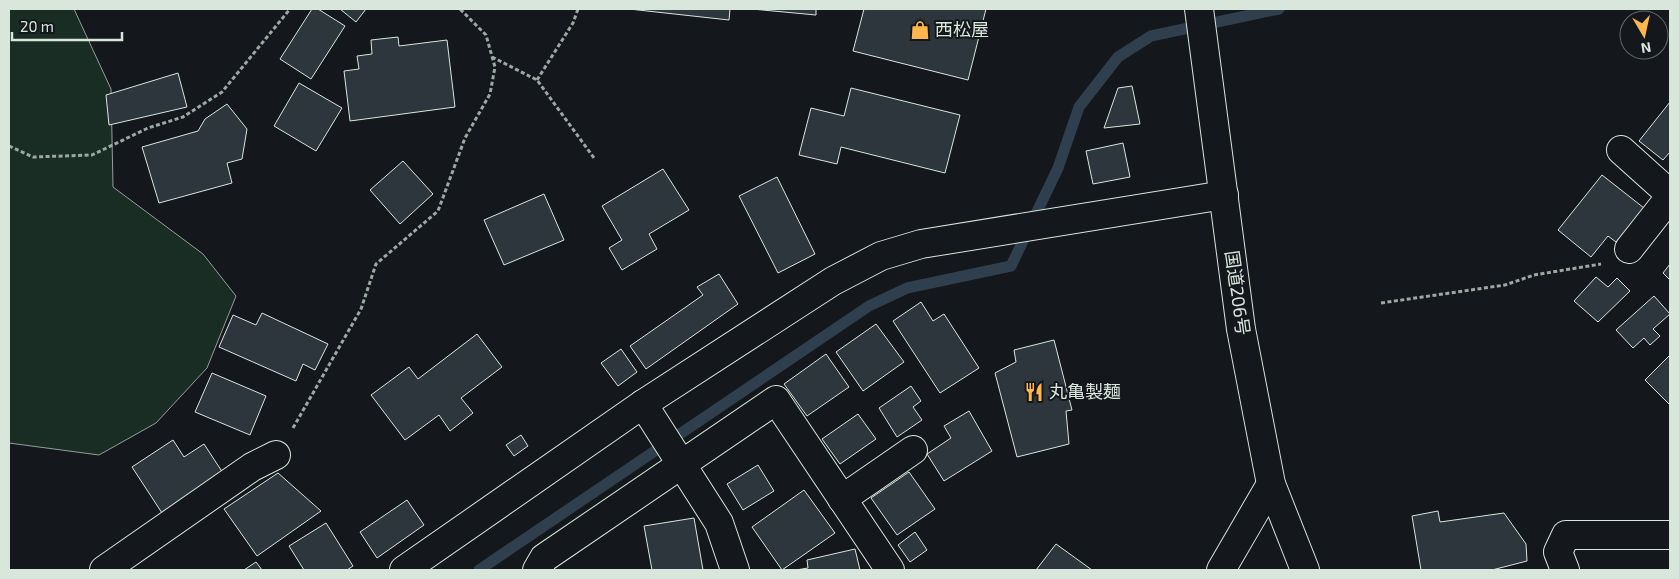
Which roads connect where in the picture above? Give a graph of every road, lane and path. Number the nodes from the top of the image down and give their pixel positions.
1 (290, 9) edge
2 (460, 9) edge
3 (578, 9) edge
4 (1199, 9) edge
5 (492, 57) junction
6 (537, 80) junction
7 (9, 146) edge
8 (1621, 150) dead end
9 (594, 158) dead end
10 (1224, 195) junction
11 (1670, 195) edge
12 (1629, 249) joint
13 (1381, 303) dead end
14 (649, 413) junction
15 (914, 450) dead end
16 (276, 454) joint
17 (679, 460) junction
18 (1271, 484) junction
19 (842, 499) junction
20 (1670, 535) edge
21 (104, 570) edge
22 (404, 570) edge
23 (537, 570) edge
24 (736, 570) edge
25 (890, 570) edge
26 (1221, 570) edge
27 (1304, 570) edge
28 (1565, 570) edge

1 - 7 path
2 - 5 path
3 - 6 path
4 - 10 main road, 国道206号
5 - 6 path
5 - 16 path
6 - 9 path
8 - 11 main road
10 - 14 main road
10 - 18 main road, 国道206号
11 - 12 main road
12 - 13 path
14 - 17 main road
14 - 22 main road
15 - 19 main road
16 - 21 main road
17 - 19 main road
17 - 23 main road
17 - 24 main road
18 - 26 main road
18 - 27 main road, 国道206号
19 - 25 main road
20 - 28 main road

